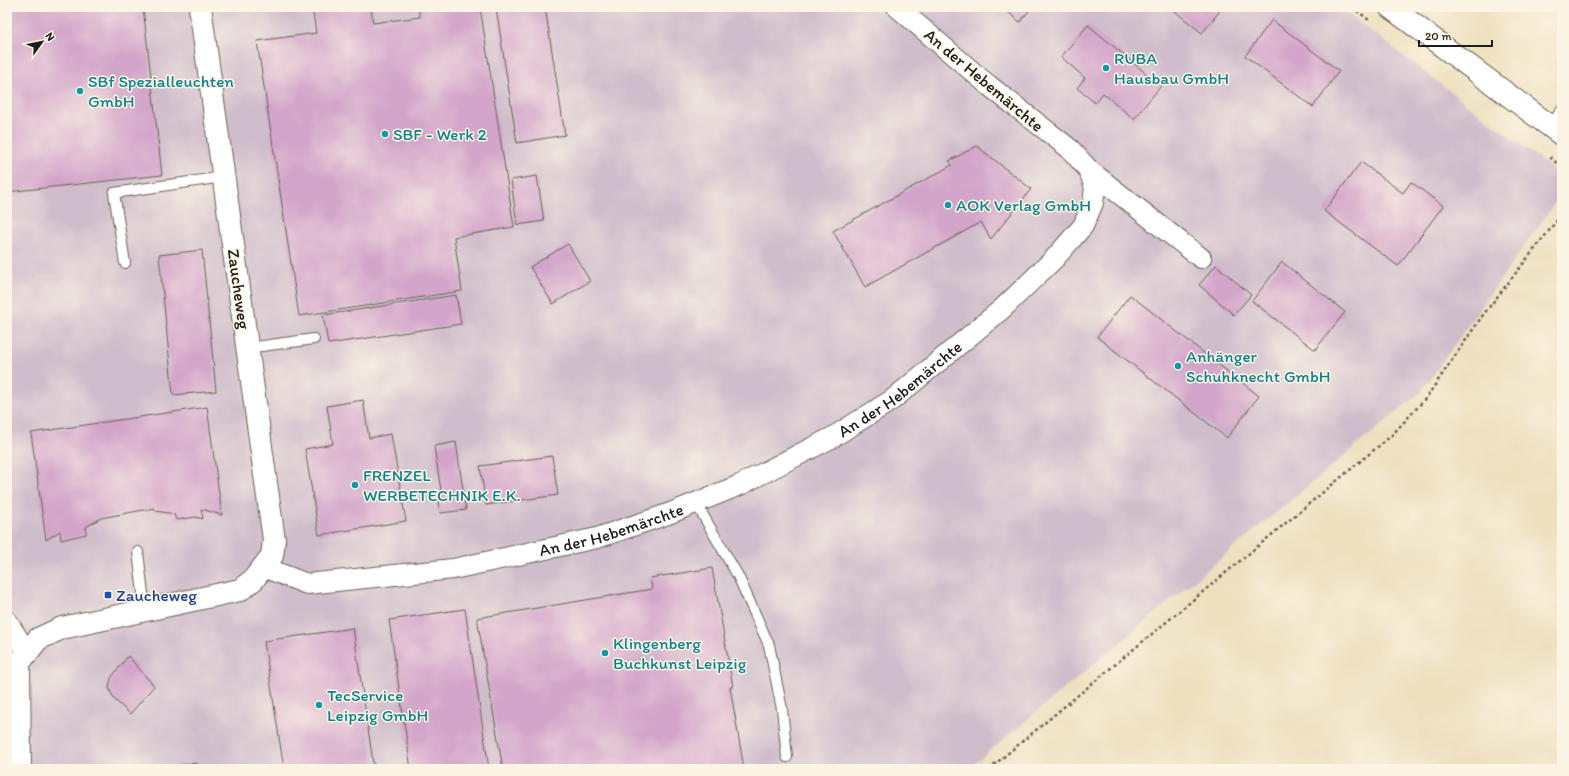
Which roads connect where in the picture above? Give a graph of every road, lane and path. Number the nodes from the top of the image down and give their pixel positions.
1 (200, 7) edge
2 (897, 7) edge
3 (1390, 7) edge
4 (1558, 124) edge
5 (1089, 170) junction
6 (223, 177) junction
7 (1562, 214) edge
8 (1201, 258) dead end
9 (125, 263) dead end
10 (314, 339) dead end
11 (247, 348) junction
12 (696, 503) junction
13 (138, 552) dead end
14 (263, 567) junction
15 (145, 610) junction
16 (7, 621) edge
17 (24, 658) junction
18 (787, 757) dead end
19 (20, 769) edge
20 (989, 769) edge

1 - 6 street, Zaucheweg
2 - 5 street, An der Hebemärchte
3 - 4 street
5 - 8 street, An der Hebemärchte
5 - 12 street, An der Hebemärchte
6 - 9 lane
6 - 11 street, Zaucheweg
7 - 20 path
10 - 11 lane
11 - 14 street, Zaucheweg
12 - 14 street, An der Hebemärchte
12 - 18 lane
13 - 15 lane
14 - 15 street
15 - 17 street
16 - 17 street
17 - 19 street

